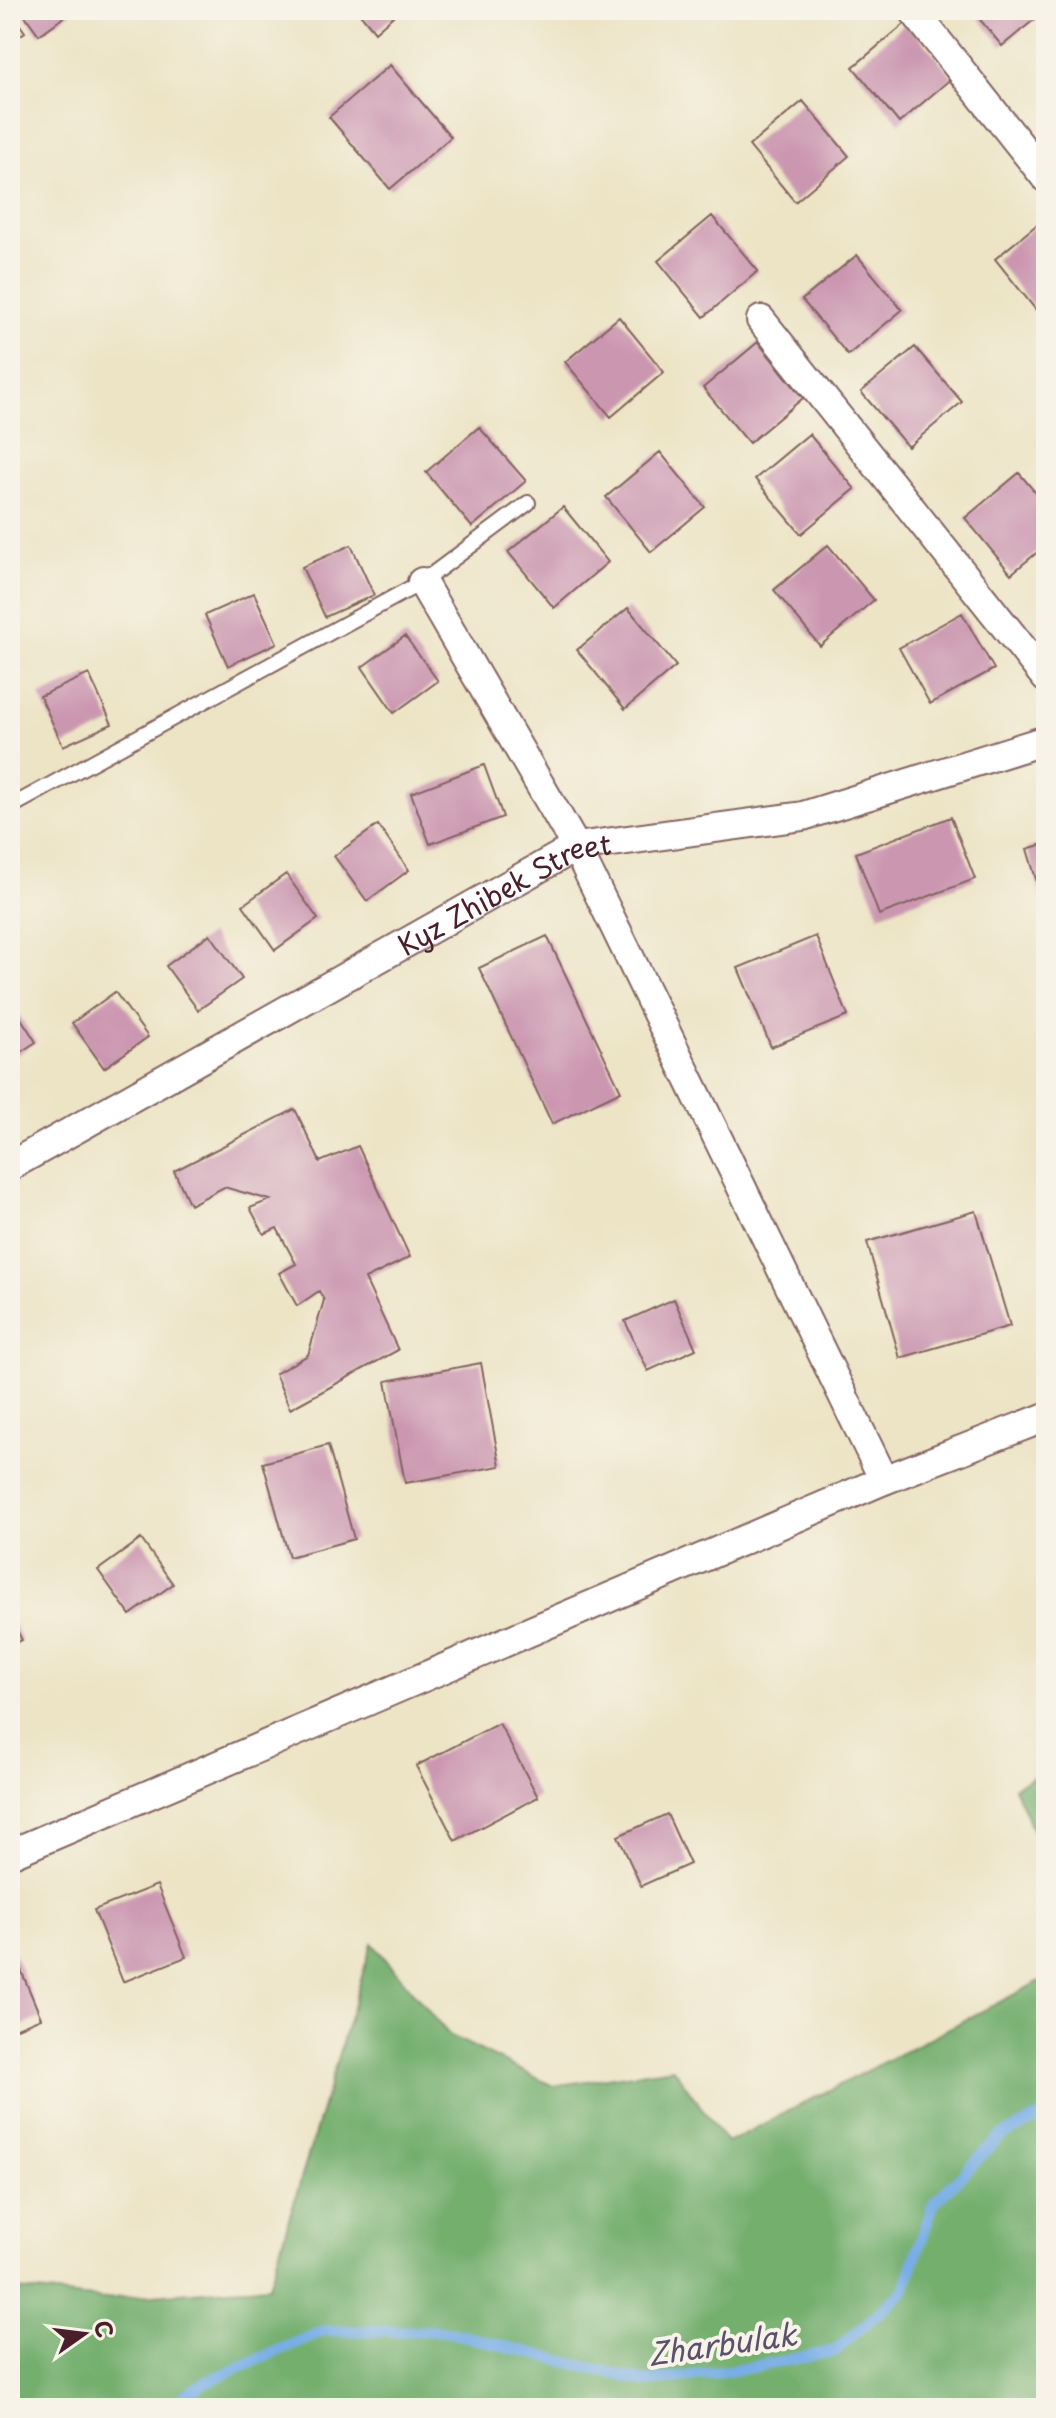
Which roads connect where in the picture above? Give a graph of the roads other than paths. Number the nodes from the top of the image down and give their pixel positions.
1 (913, 10) edge
2 (1046, 178) edge
3 (761, 320) dead end
4 (528, 503) dead end
5 (422, 582) junction
6 (1046, 678) edge
7 (1046, 740) edge
8 (10, 807) edge
9 (576, 847) junction
10 (10, 1166) edge
11 (1046, 1417) edge
12 (884, 1480) junction
13 (10, 1854) edge

1 - 2 street
3 - 6 street
4 - 5 lane
5 - 8 lane
5 - 9 street
7 - 9 street, Kyz Zhibek Street
9 - 10 street, Kyz Zhibek Street
9 - 12 street
11 - 12 street
12 - 13 street

